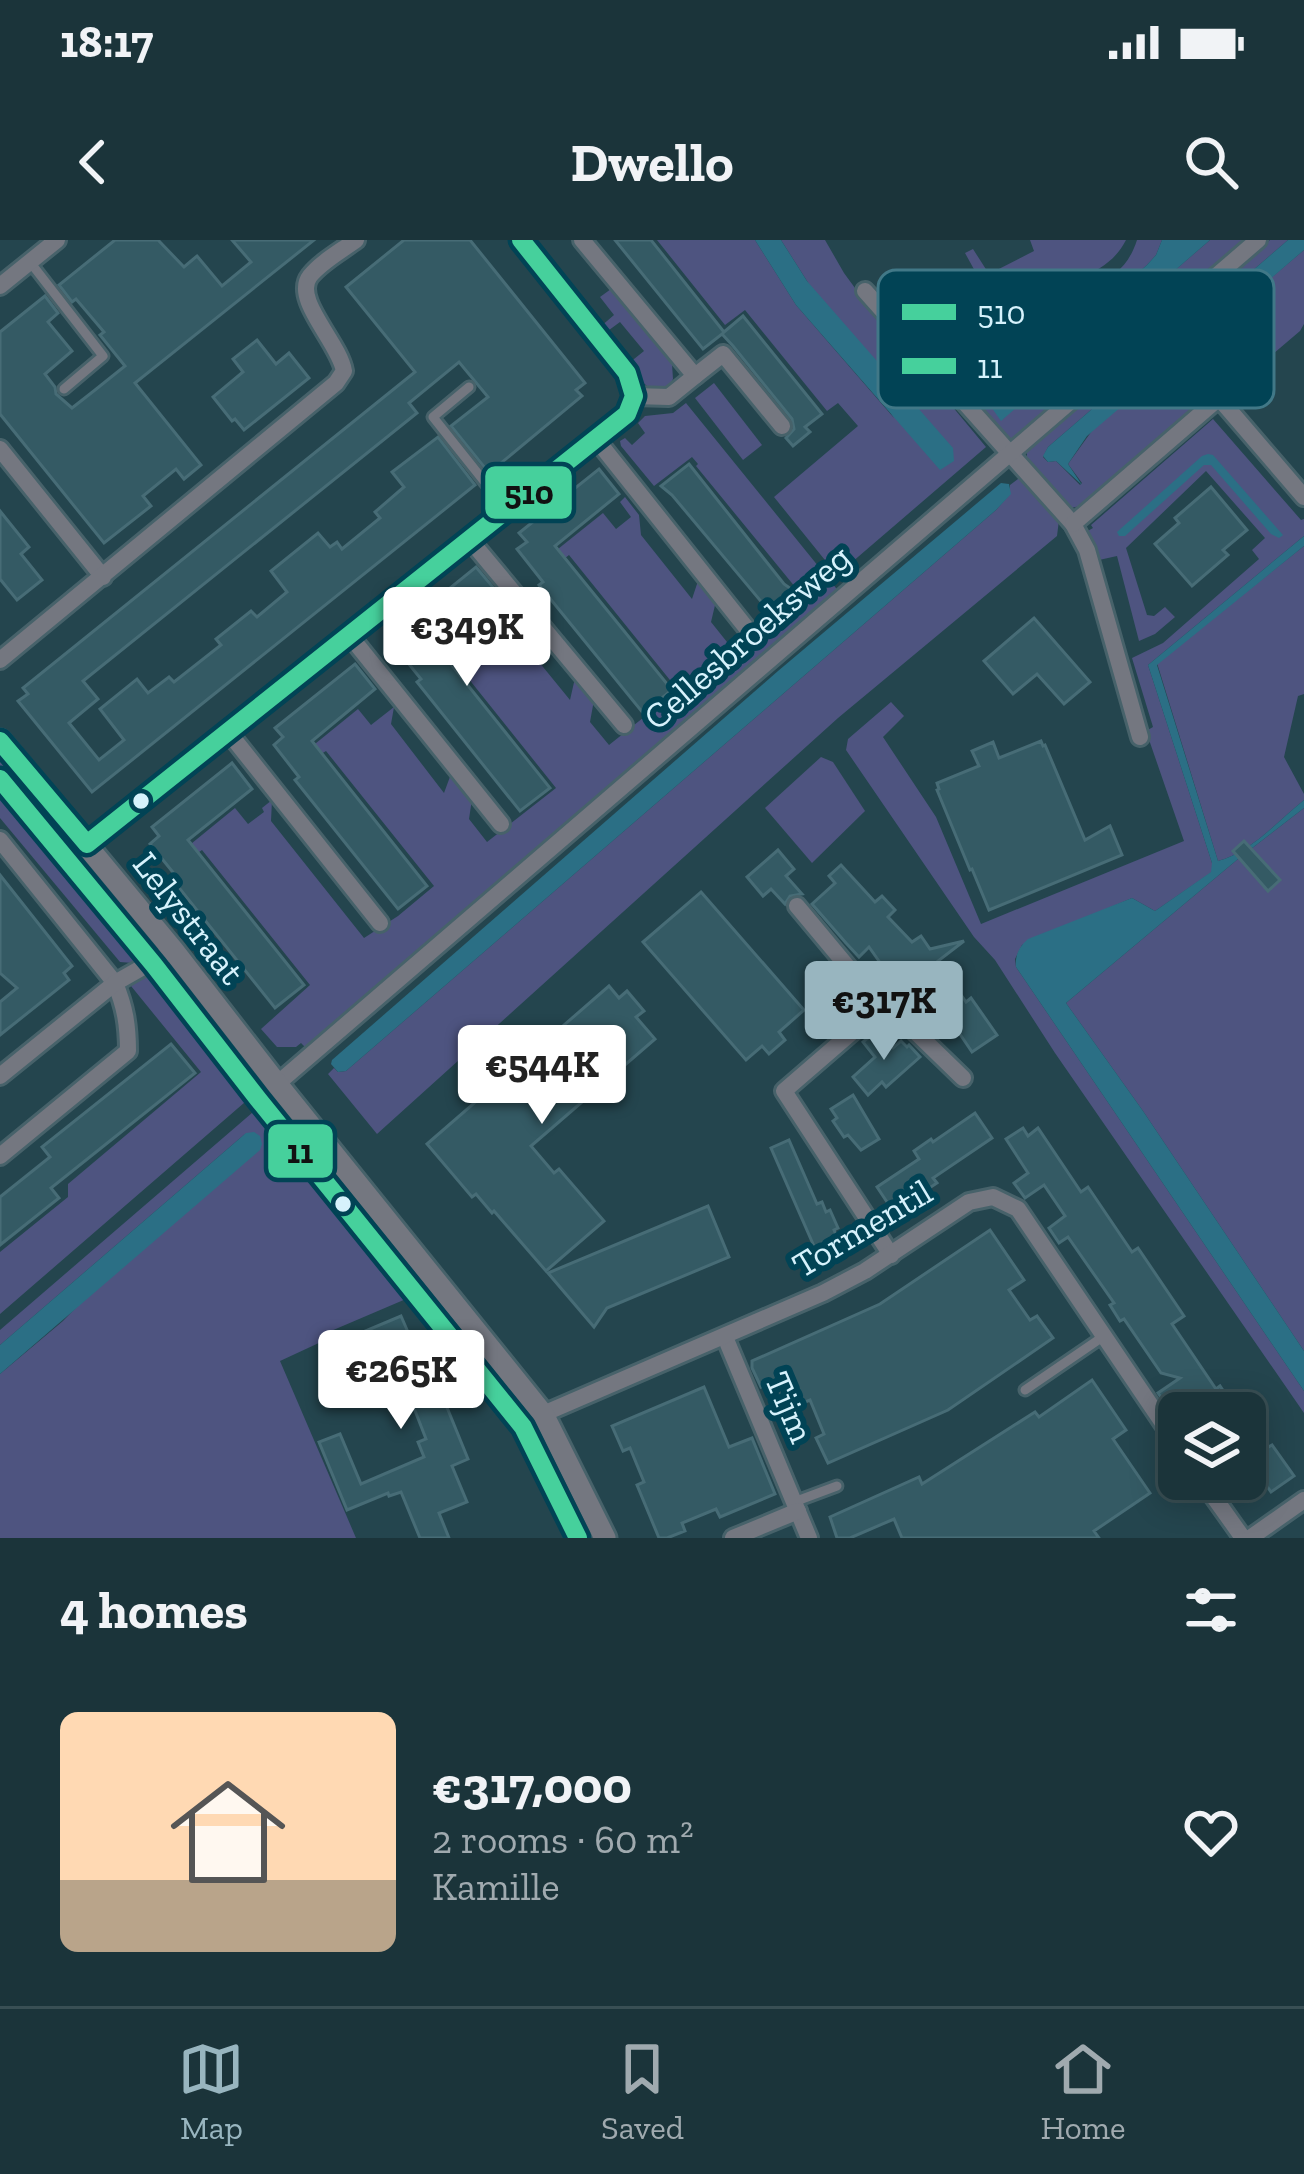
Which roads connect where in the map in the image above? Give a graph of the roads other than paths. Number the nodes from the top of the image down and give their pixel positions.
1 (57, 240) edge
2 (356, 240) edge
3 (521, 240) edge
4 (582, 240) edge
5 (1258, 240) edge
6 (30, 262) junction
7 (1223, 270) edge
8 (0, 286) edge
9 (865, 291) dead end
10 (878, 306) edge
11 (695, 376) junction
12 (469, 387) dead end
13 (64, 389) dead end
14 (634, 396) junction
15 (968, 408) edge
16 (1064, 408) edge
17 (1207, 408) edge
18 (1228, 408) edge
19 (782, 426) dead end
20 (596, 440) junction
21 (0, 449) edge
22 (1010, 455) junction
23 (1304, 497) edge
24 (507, 510) junction
25 (1073, 524) junction
26 (470, 539) junction
27 (103, 577) junction
28 (748, 630) dead end
29 (350, 636) junction
30 (0, 660) edge
31 (624, 725) dead end
32 (230, 733) junction
33 (1140, 736) dead end
34 (0, 741) edge
35 (501, 824) dead end
36 (0, 840) edge
37 (87, 844) junction
38 (797, 906) dead end
39 (380, 923) dead end
40 (173, 950) junction
41 (115, 983) junction
42 (872, 1006) junction
43 (0, 1076) edge
44 (963, 1078) dead end
45 (277, 1084) junction
46 (0, 1156) edge
47 (891, 1255) junction
48 (1104, 1336) junction
49 (725, 1337) junction
50 (1024, 1390) dead end
51 (543, 1414) junction
52 (1158, 1416) edge
53 (837, 1486) dead end
54 (1217, 1500) edge
55 (1304, 1500) edge
56 (796, 1507) junction
57 (605, 1538) edge
58 (733, 1538) edge
59 (808, 1538) edge
60 (1247, 1538) edge

1 - 6 street
2 - 27 street
3 - 14 street
4 - 11 street
5 - 7 street, Cellesbroeksweg
6 - 8 street
6 - 13 lane
9 - 10 street
11 - 14 street
11 - 19 street
12 - 24 lane
14 - 20 street
15 - 22 street
16 - 22 street, Cellesbroeksweg
17 - 25 street
18 - 23 street
20 - 24 street
20 - 28 street
21 - 27 street
22 - 25 street
22 - 45 street, Cellesbroeksweg
24 - 26 street
25 - 33 street
26 - 29 street
26 - 31 street
27 - 30 street
29 - 32 street
29 - 35 street
32 - 37 street
32 - 39 street
34 - 37 street, Lelystraat
36 - 41 street
37 - 40 street, Lelystraat
38 - 42 street
40 - 41 street
40 - 45 street, Lelystraat
41 - 43 street
41 - 46 street
42 - 44 street
42 - 47 street
45 - 51 street, Lelystraat
47 - 48 street, Tormentil
47 - 49 street, Tormentil
48 - 50 lane
48 - 52 street, Tormentil
49 - 51 street, Tormentil
49 - 56 street, Tijm
51 - 57 street, Lelystraat
53 - 56 lane, Tijm
54 - 60 street
55 - 60 street
56 - 58 street, Tijm
56 - 59 street, Tijm

